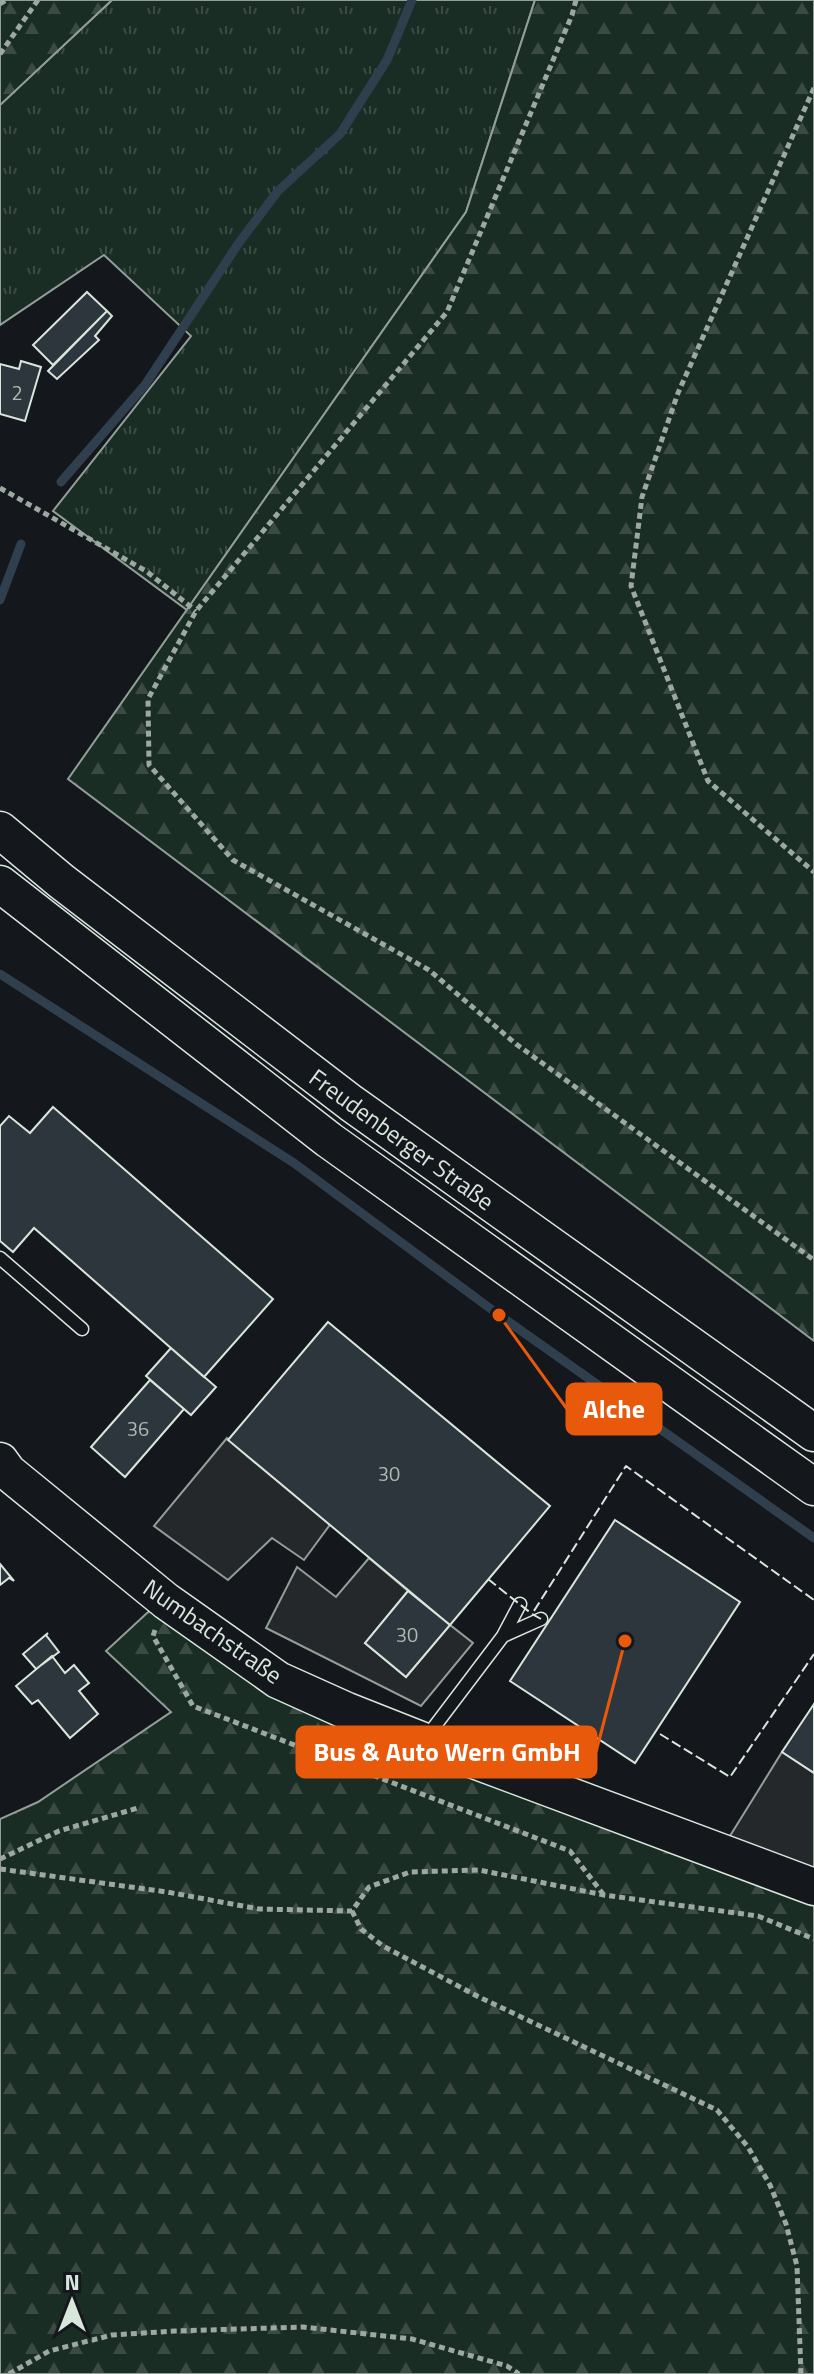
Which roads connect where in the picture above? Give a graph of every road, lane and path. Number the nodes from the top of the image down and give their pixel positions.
1 (6, 0) edge
2 (38, 0) edge
3 (576, 0) edge
4 (0, 4) edge
5 (0, 54) edge
6 (814, 88) edge
7 (0, 488) edge
8 (196, 611) junction
9 (0, 830) edge
10 (814, 872) edge
11 (0, 884) edge
12 (0, 1258) edge
13 (814, 1260) edge
14 (82, 1329) dead end
15 (814, 1433) edge
16 (0, 1461) edge
17 (814, 1487) edge
18 (166, 1601) junction
19 (520, 1604) dead end
20 (541, 1619) dead end
21 (503, 1636) junction
22 (423, 1741) junction
23 (138, 1808) dead end
24 (0, 1859) edge
25 (0, 1869) edge
26 (814, 1887) edge
27 (604, 1895) junction
28 (352, 1911) junction
29 (814, 1939) edge
30 (9, 2374) edge
31 (519, 2374) edge
32 (801, 2374) edge

1 - 4 path
2 - 5 path
3 - 8 path
6 - 10 path
7 - 8 path
8 - 13 path
9 - 15 main road, Freudenberger Straße
11 - 17 main road, Freudenberger Straße
12 - 14 lane
16 - 18 main road, Numbachstraße
18 - 22 main road, Numbachstraße
18 - 27 path
19 - 21 lane
20 - 21 lane
21 - 22 lane
22 - 26 main road, Numbachstraße
23 - 24 path
25 - 28 path
27 - 28 path
27 - 29 path
28 - 32 path
30 - 31 path

